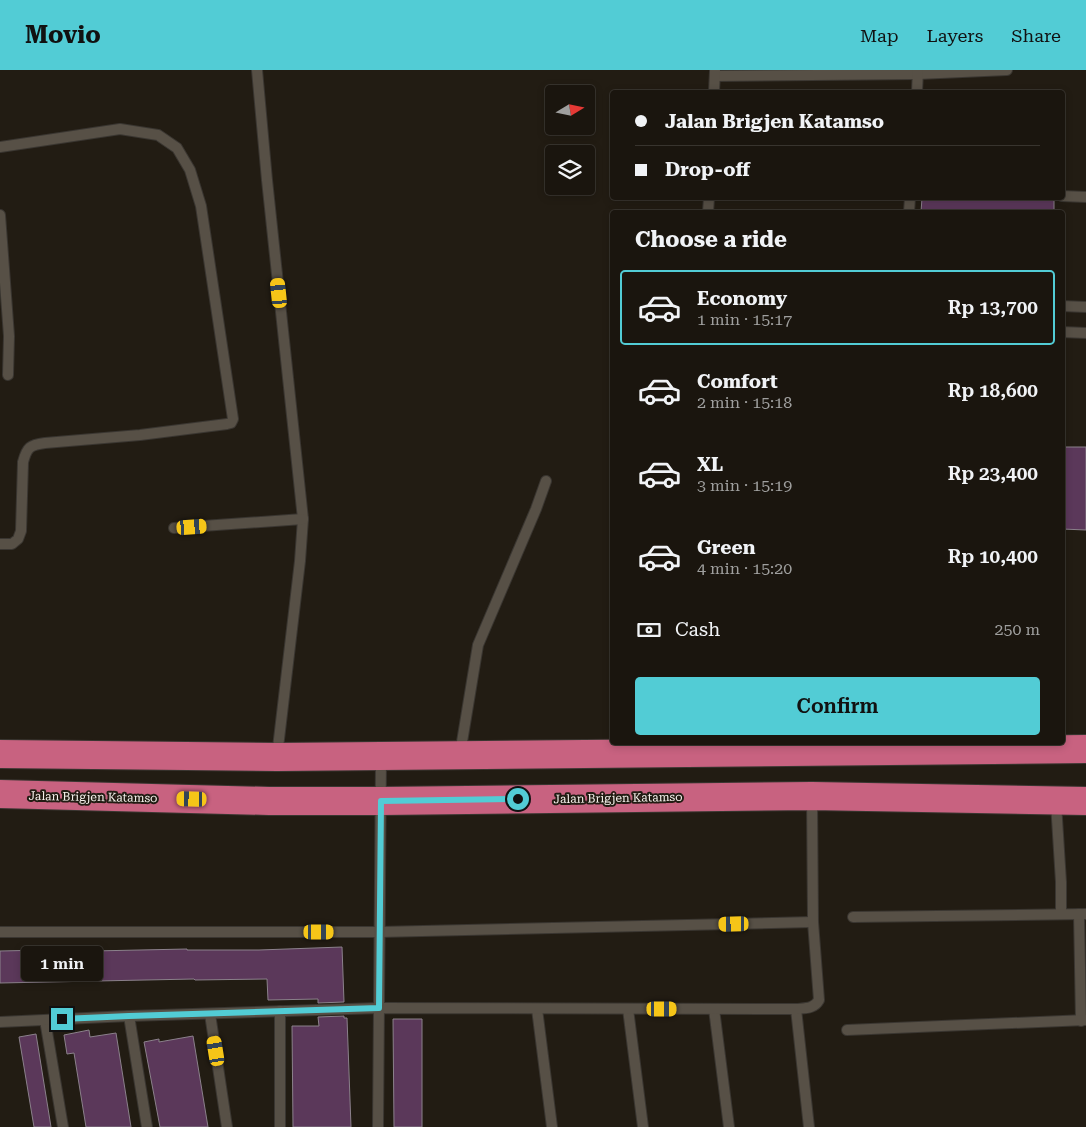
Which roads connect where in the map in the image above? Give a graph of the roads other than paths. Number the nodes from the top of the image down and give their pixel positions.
1 (257, 70) edge
2 (1007, 70) edge
3 (918, 72) edge
4 (715, 73) edge
5 (714, 90) edge
6 (917, 90) edge
7 (0, 147) edge
8 (1065, 196) edge
9 (1086, 197) edge
10 (0, 215) edge
11 (1065, 306) edge
12 (1086, 307) edge
13 (1065, 332) edge
14 (1086, 333) edge
15 (8, 375) dead end
16 (546, 481) dead end
17 (302, 519) junction
18 (174, 528) dead end
19 (0, 544) edge
20 (1086, 749) edge
21 (0, 754) edge
22 (460, 755) junction
23 (381, 756) junction
24 (277, 757) junction
25 (0, 794) edge
26 (812, 796) junction
27 (1056, 800) junction
28 (381, 801) junction
29 (1086, 801) edge
30 (1061, 914) junction
31 (1082, 914) edge
32 (853, 917) dead end
33 (813, 922) junction
34 (0, 932) edge
35 (379, 932) junction
36 (379, 1008) junction
37 (537, 1009) junction
38 (628, 1009) junction
39 (714, 1009) junction
40 (796, 1009) junction
41 (280, 1011) junction
42 (210, 1014) junction
43 (129, 1016) junction
44 (45, 1020) junction
45 (1083, 1021) edge
46 (0, 1022) edge
47 (847, 1030) dead end
48 (63, 1127) edge
49 (147, 1127) edge
50 (228, 1127) edge
51 (280, 1127) edge
52 (378, 1127) edge
53 (552, 1127) edge
54 (643, 1127) edge
55 (729, 1127) edge
56 (809, 1127) edge

1 - 17 lane
2 - 3 lane
3 - 4 lane
3 - 6 lane
4 - 5 lane
7 - 19 lane
8 - 9 lane
10 - 15 lane
11 - 12 lane
13 - 14 lane
16 - 22 lane
17 - 18 lane
17 - 24 lane
20 - 22 highway
21 - 24 highway
22 - 23 highway
23 - 24 highway
23 - 28 lane
25 - 28 highway, Jalan Brigjen Katamso
26 - 27 highway, Jalan Brigjen Katamso
26 - 28 highway, Jalan Brigjen Katamso
26 - 33 lane
27 - 29 highway, Jalan Brigjen Katamso
27 - 30 lane
28 - 35 lane
30 - 31 lane
30 - 32 lane
31 - 45 lane
33 - 35 lane
33 - 40 lane
34 - 35 lane
35 - 36 lane
36 - 37 lane
36 - 41 lane
36 - 52 lane
37 - 38 lane
37 - 53 lane
38 - 39 lane
38 - 54 lane
39 - 40 lane
39 - 55 lane
40 - 56 lane
41 - 42 lane
41 - 51 lane
42 - 43 lane
42 - 50 lane
43 - 44 lane
43 - 49 lane
44 - 46 lane
44 - 48 lane
45 - 47 lane

